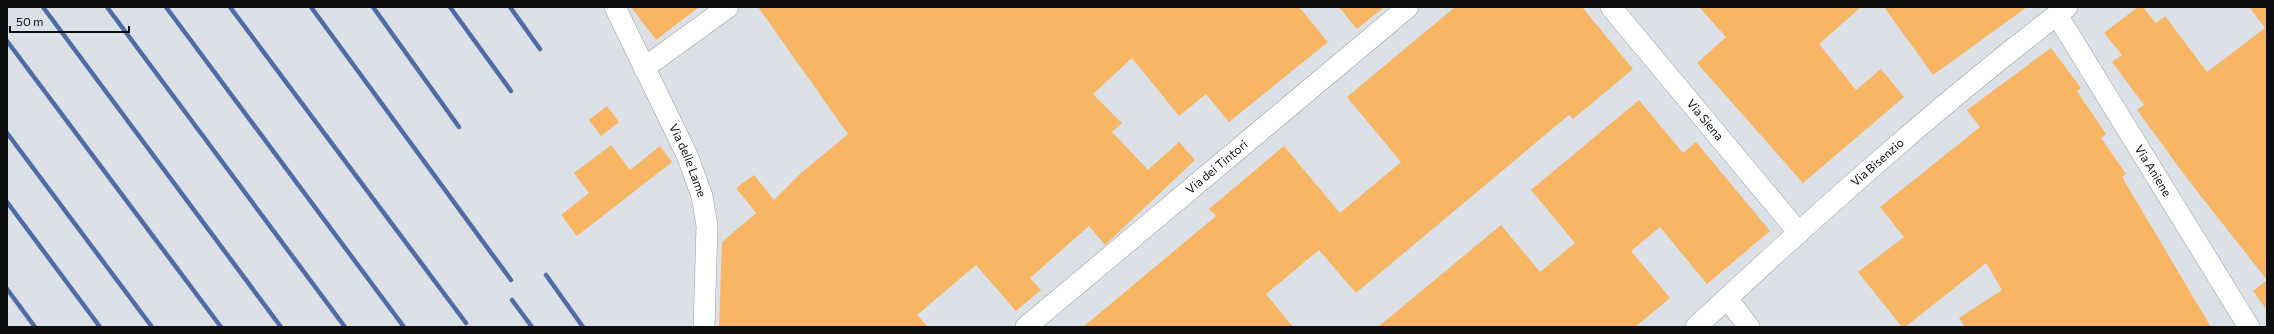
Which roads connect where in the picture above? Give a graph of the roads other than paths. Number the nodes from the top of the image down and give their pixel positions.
1 (615, 7) edge
2 (728, 7) edge
3 (1408, 7) edge
4 (1611, 7) edge
5 (2062, 10) edge
6 (644, 68) junction
7 (1799, 233) junction
8 (1727, 298) junction
9 (704, 327) edge
10 (1026, 327) edge
11 (1696, 327) edge
12 (1749, 327) edge
13 (2249, 327) edge

1 - 6 street, Via delle Lame
2 - 6 street
3 - 10 street, Via dei Tintori
4 - 7 street, Via Siena
5 - 7 street, Via Bisenzio
5 - 13 street, Via Aniene
6 - 9 street, Via delle Lame
7 - 8 street, Via Bisenzio
8 - 11 street, Via Bisenzio
8 - 12 street

